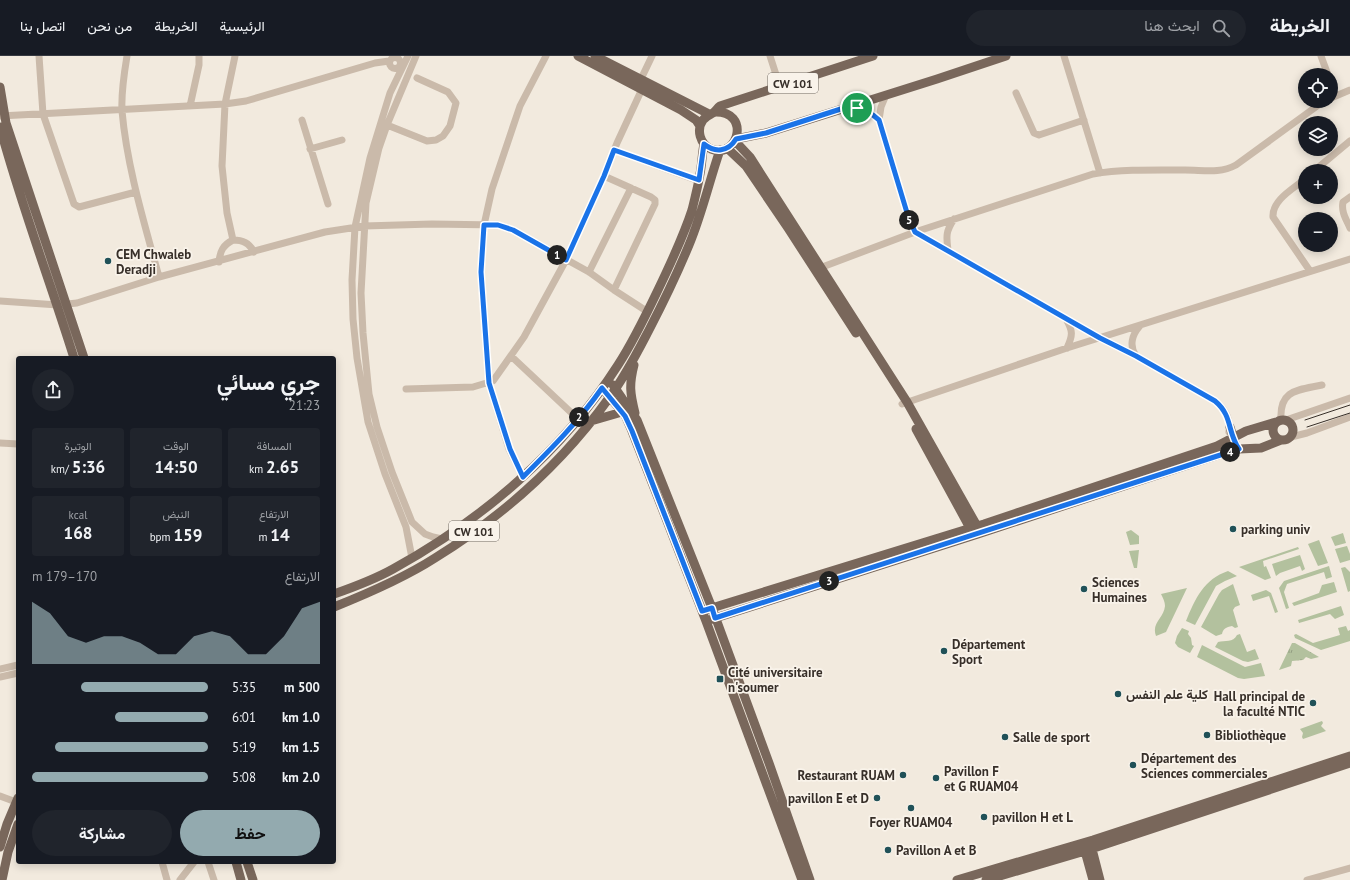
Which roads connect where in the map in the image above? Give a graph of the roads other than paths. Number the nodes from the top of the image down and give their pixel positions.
1 (39, 56) edge
2 (126, 56) edge
3 (199, 56) edge
4 (235, 56) edge
5 (408, 56) edge
6 (416, 56) edge
7 (546, 56) edge
8 (578, 56) edge
9 (595, 56) edge
10 (652, 56) edge
11 (770, 56) edge
12 (873, 56) edge
13 (1006, 56) edge
14 (1064, 56) edge
15 (1321, 56) edge
16 (390, 58) edge
17 (856, 59) edge
18 (404, 68) junction
19 (1325, 68) edge
20 (418, 78) dead end
21 (641, 79) junction
22 (780, 87) junction
23 (0, 88) edge
24 (642, 89) junction
25 (1350, 90) edge
26 (1016, 93) dead end
27 (886, 95) junction
28 (1338, 95) edge
29 (225, 104) junction
30 (190, 106) junction
31 (847, 107) junction
32 (1314, 108) edge
33 (122, 110) junction
34 (711, 113) junction
35 (43, 114) junction
36 (2, 116) edge
37 (302, 120) dead end
38 (879, 120) junction
39 (1084, 120) junction
40 (386, 125) junction
41 (700, 126) junction
42 (0, 127) edge
43 (342, 140) dead end
44 (735, 140) junction
45 (1350, 141) edge
46 (704, 144) junction
47 (310, 149) junction
48 (723, 149) junction
49 (614, 150) junction
50 (1322, 164) edge
51 (1100, 173) junction
52 (604, 176) junction
53 (699, 180) junction
54 (1298, 185) edge
55 (631, 188) junction
56 (136, 192) junction
57 (1350, 197) edge
58 (328, 204) dead end
59 (954, 219) junction
60 (484, 225) junction
61 (364, 226) junction
62 (355, 227) junction
63 (1350, 228) edge
64 (915, 232) junction
65 (233, 240) junction
66 (948, 250) junction
67 (254, 252) junction
68 (1350, 259) edge
69 (566, 260) junction
70 (219, 262) junction
71 (818, 269) junction
72 (1310, 271) junction
73 (589, 272) junction
74 (159, 277) junction
75 (614, 290) junction
76 (0, 301) edge
77 (62, 305) junction
78 (648, 312) junction
79 (1065, 317) junction
80 (1141, 325) junction
81 (1100, 338) junction
82 (1067, 348) junction
83 (74, 356) edge
84 (83, 356) edge
85 (511, 356) junction
86 (636, 356) junction
87 (1136, 356) junction
88 (609, 379) junction
89 (489, 383) junction
90 (1322, 385) dead end
91 (602, 388) junction
92 (616, 388) junction
93 (406, 389) dead end
94 (610, 397) junction
95 (1350, 398) edge
96 (904, 403) junction
97 (626, 413) junction
98 (1350, 417) edge
99 (578, 419) junction
100 (637, 420) junction
101 (1281, 420) junction
102 (591, 421) junction
103 (1230, 426) junction
104 (1242, 434) junction
105 (1291, 437) junction
106 (1233, 439) junction
107 (1282, 440) junction
108 (0, 443) edge
109 (16, 444) edge
110 (1225, 444) junction
111 (1239, 449) junction
112 (383, 455) junction
113 (523, 477) junction
114 (671, 517) junction
115 (975, 529) junction
116 (442, 539) junction
117 (412, 558) junction
118 (336, 593) edge
119 (336, 606) edge
120 (712, 608) junction
121 (702, 611) junction
122 (715, 618) junction
123 (706, 620) junction
124 (16, 666) edge
125 (0, 670) edge
126 (16, 673) edge
127 (0, 677) edge
128 (1350, 756) edge
129 (1350, 763) edge
130 (0, 796) edge
131 (16, 800) edge
132 (16, 803) edge
133 (16, 830) edge
134 (0, 847) edge
135 (1087, 847) junction
136 (163, 864) edge
137 (192, 864) edge
138 (209, 864) edge
139 (237, 864) edge
140 (248, 864) edge
141 (1350, 868) edge
142 (2, 880) edge
143 (167, 880) edge
144 (180, 880) edge
145 (214, 880) edge
146 (242, 880) edge
147 (253, 880) edge
148 (802, 880) edge
149 (810, 880) edge
150 (957, 880) edge
151 (986, 880) edge
152 (1093, 880) edge
153 (1100, 880) edge
154 (1307, 880) edge

1 - 35 street
2 - 33 street
3 - 30 street
4 - 29 street
5 - 18 street
6 - 18 street
7 - 60 street
8 - 24 main road
9 - 21 main road
10 - 21 street
11 - 22 street
12 - 17 main road, CW 101
13 - 27 main road
14 - 39 street
15 - 19 street
16 - 18 street
16 - 29 street
17 - 22 main road, CW 101
18 - 40 street
18 - 62 street
20 - 40 street
21 - 24 street
21 - 34 main road
22 - 34 main road, CW 101
23 - 36 main road
24 - 41 main road
24 - 49 street
25 - 28 street
26 - 39 street
27 - 31 main road
27 - 38 street
29 - 30 street
29 - 65 street
30 - 33 street
31 - 38 street
31 - 44 main road
32 - 51 street
33 - 35 street
33 - 56 street
34 - 41 main road
34 - 44 main road
35 - 36 street
35 - 56 street
36 - 77 main road
37 - 47 street
38 - 64 street
39 - 51 street
40 - 61 street
41 - 46 main road
42 - 77 main road
43 - 47 street
44 - 48 main road
44 - 71 main road
45 - 50 street
46 - 48 main road
46 - 53 main road, CW 101
47 - 58 street
48 - 71 main road
48 - 86 main road, CW 101
49 - 52 street
49 - 53 street
51 - 59 street
52 - 55 street
52 - 69 street
53 - 78 main road, CW 101
54 - 72 street
55 - 73 street
55 - 75 street
56 - 74 street
57 - 63 street
59 - 64 street
59 - 66 street
60 - 61 street
60 - 69 street
60 - 89 street
61 - 62 street
61 - 112 street
62 - 67 street
62 - 112 street
64 - 66 street
64 - 71 street
65 - 67 street
65 - 70 street
66 - 79 street
67 - 70 street
68 - 72 street
69 - 73 street
69 - 85 street
70 - 74 street
71 - 96 main road
72 - 80 street
73 - 75 street
74 - 77 street
75 - 78 street
76 - 77 street
77 - 83 main road
77 - 84 main road
78 - 88 main road, CW 101
79 - 81 street
79 - 82 street
80 - 81 street
80 - 87 street
81 - 82 street
81 - 87 street
82 - 96 street
85 - 89 street
85 - 99 street
86 - 92 main road, CW 101
86 - 100 main road
87 - 103 street
88 - 91 main road, CW 101
88 - 92 main road
89 - 93 street
89 - 113 street
90 - 101 street
91 - 94 main road
91 - 99 main road, CW 101
92 - 94 main road, CW 101
92 - 97 main road
94 - 97 main road
94 - 102 main road, CW 101
95 - 101 street
96 - 115 main road
97 - 100 main road
97 - 102 main road
97 - 114 main road
98 - 105 street
99 - 113 main road, CW 101
100 - 114 main road
101 - 104 main road
101 - 105 main road
101 - 107 main road
102 - 119 main road, CW 101
103 - 104 street
103 - 106 main road
103 - 110 street
104 - 106 main road
105 - 107 main road
106 - 110 main road
106 - 111 main road
107 - 111 main road
108 - 109 street
110 - 115 main road
111 - 115 main road
112 - 116 street
112 - 117 street
113 - 116 main road, CW 101
114 - 120 main road
114 - 121 main road
115 - 120 main road
115 - 122 main road
116 - 117 main road, CW 101
117 - 118 main road, CW 101
120 - 121 main road
120 - 122 main road
121 - 123 main road
122 - 123 main road
122 - 149 main road
123 - 148 main road
124 - 125 street
126 - 127 street
128 - 135 main road
129 - 135 main road
130 - 131 street
132 - 134 main road
133 - 142 main road
135 - 150 main road
135 - 151 main road
135 - 152 main road
135 - 153 main road
136 - 143 street
137 - 144 street
138 - 145 street
139 - 146 main road
140 - 147 main road
141 - 154 street

